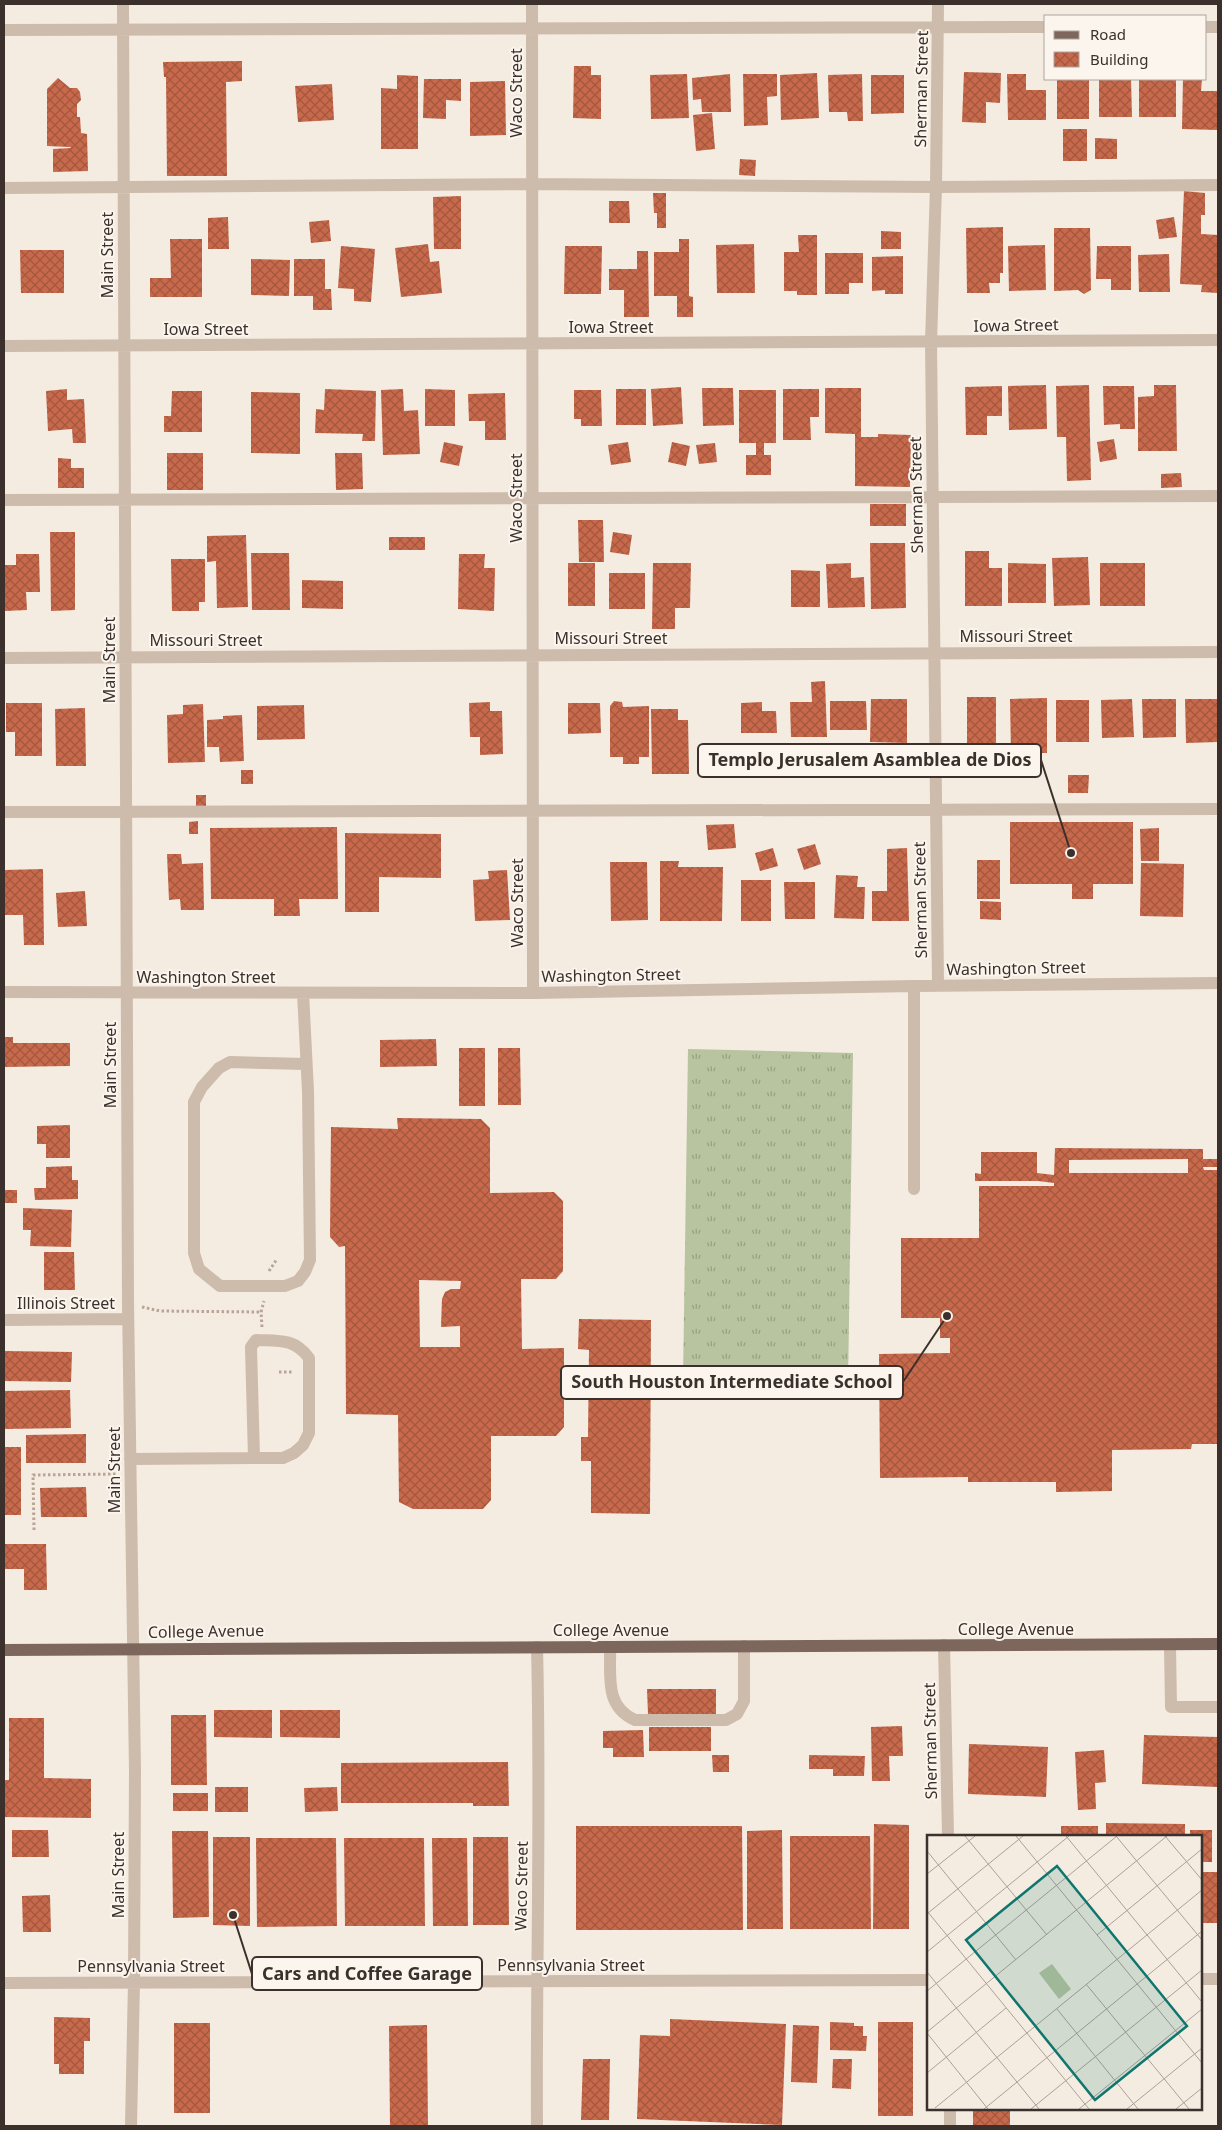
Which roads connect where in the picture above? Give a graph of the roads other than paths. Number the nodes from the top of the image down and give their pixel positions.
1 (123, 4) edge
2 (532, 4) edge
3 (938, 4) edge
4 (532, 27) junction
5 (938, 28) junction
6 (1044, 28) edge
7 (123, 29) junction
8 (4, 30) edge
9 (532, 184) junction
10 (1218, 185) edge
11 (123, 186) junction
12 (936, 187) junction
13 (4, 188) edge
14 (1218, 340) edge
15 (931, 342) junction
16 (532, 344) junction
17 (124, 345) junction
18 (4, 346) edge
19 (933, 496) junction
20 (1218, 496) edge
21 (532, 498) junction
22 (4, 500) edge
23 (125, 500) junction
24 (934, 652) junction
25 (1218, 652) edge
26 (532, 655) junction
27 (125, 657) junction
28 (4, 658) edge
29 (936, 809) junction
30 (1218, 809) edge
31 (533, 810) junction
32 (4, 812) edge
33 (126, 812) junction
34 (1218, 983) edge
35 (938, 985) junction
36 (914, 986) junction
37 (4, 992) edge
38 (303, 993) junction
39 (533, 993) junction
40 (126, 994) junction
41 (306, 1064) junction
42 (914, 1189) dead end
43 (128, 1318) junction
44 (4, 1320) edge
45 (254, 1458) junction
46 (130, 1459) junction
47 (1218, 1644) edge
48 (944, 1645) junction
49 (744, 1646) junction
50 (1170, 1646) junction
51 (537, 1647) junction
52 (610, 1647) junction
53 (131, 1649) junction
54 (4, 1650) edge
55 (1217, 1707) edge
56 (948, 1835) edge
57 (1202, 1979) edge
58 (1218, 1979) edge
59 (927, 1980) edge
60 (536, 1981) junction
61 (4, 1982) edge
62 (134, 1982) junction
63 (950, 2110) edge
64 (131, 2126) edge
65 (537, 2126) edge
66 (950, 2126) edge

1 - 7 street, Main Street
2 - 4 street, Waco Street
3 - 5 street, Sherman Street
4 - 5 street
4 - 7 street
4 - 9 street, Waco Street
5 - 6 street
5 - 12 street, Sherman Street
7 - 8 street
7 - 11 street, Main Street
9 - 11 street
9 - 12 street
9 - 16 street, Waco Street
10 - 12 street
11 - 13 street
11 - 17 street, Main Street
12 - 15 street, Sherman Street
14 - 15 street, Iowa Street
15 - 16 street, Iowa Street
15 - 19 street, Sherman Street
16 - 17 street, Iowa Street
16 - 21 street, Waco Street
17 - 18 street, Iowa Street
17 - 23 street, Main Street
19 - 20 street
19 - 21 street
19 - 24 street, Sherman Street
21 - 23 street
21 - 26 street, Waco Street
22 - 23 street
23 - 27 street, Main Street
24 - 25 street, Missouri Street
24 - 26 street, Missouri Street
24 - 29 street, Sherman Street
26 - 27 street, Missouri Street
26 - 31 street, Waco Street
27 - 28 street, Missouri Street
27 - 33 street, Main Street
29 - 30 street
29 - 31 street
29 - 35 street, Sherman Street
31 - 33 street
31 - 39 street, Waco Street
32 - 33 street
33 - 40 street, Main Street
34 - 35 street, Washington Street
35 - 36 street, Washington Street
36 - 39 street, Washington Street
36 - 42 street
37 - 40 street, Washington Street
38 - 39 street, Washington Street
38 - 40 street, Washington Street
38 - 41 street
40 - 43 street, Main Street
41 - 41 street
43 - 44 street, Illinois Street
43 - 46 street, Main Street
45 - 45 street
45 - 46 street
46 - 53 street, Main Street
47 - 50 main road, College Avenue
48 - 49 main road, College Avenue
48 - 50 main road, College Avenue
48 - 56 street, Sherman Street
49 - 52 main road, College Avenue
49 - 52 street
50 - 55 street
51 - 52 main road, College Avenue
51 - 53 main road, College Avenue
51 - 60 street, Waco Street
53 - 54 main road, College Avenue
53 - 62 street, Main Street
57 - 58 street
59 - 60 street, Pennsylvania Street
60 - 62 street, Pennsylvania Street
60 - 65 street, Waco Street
61 - 62 street, Pennsylvania Street
62 - 64 street, Main Street
63 - 66 street

